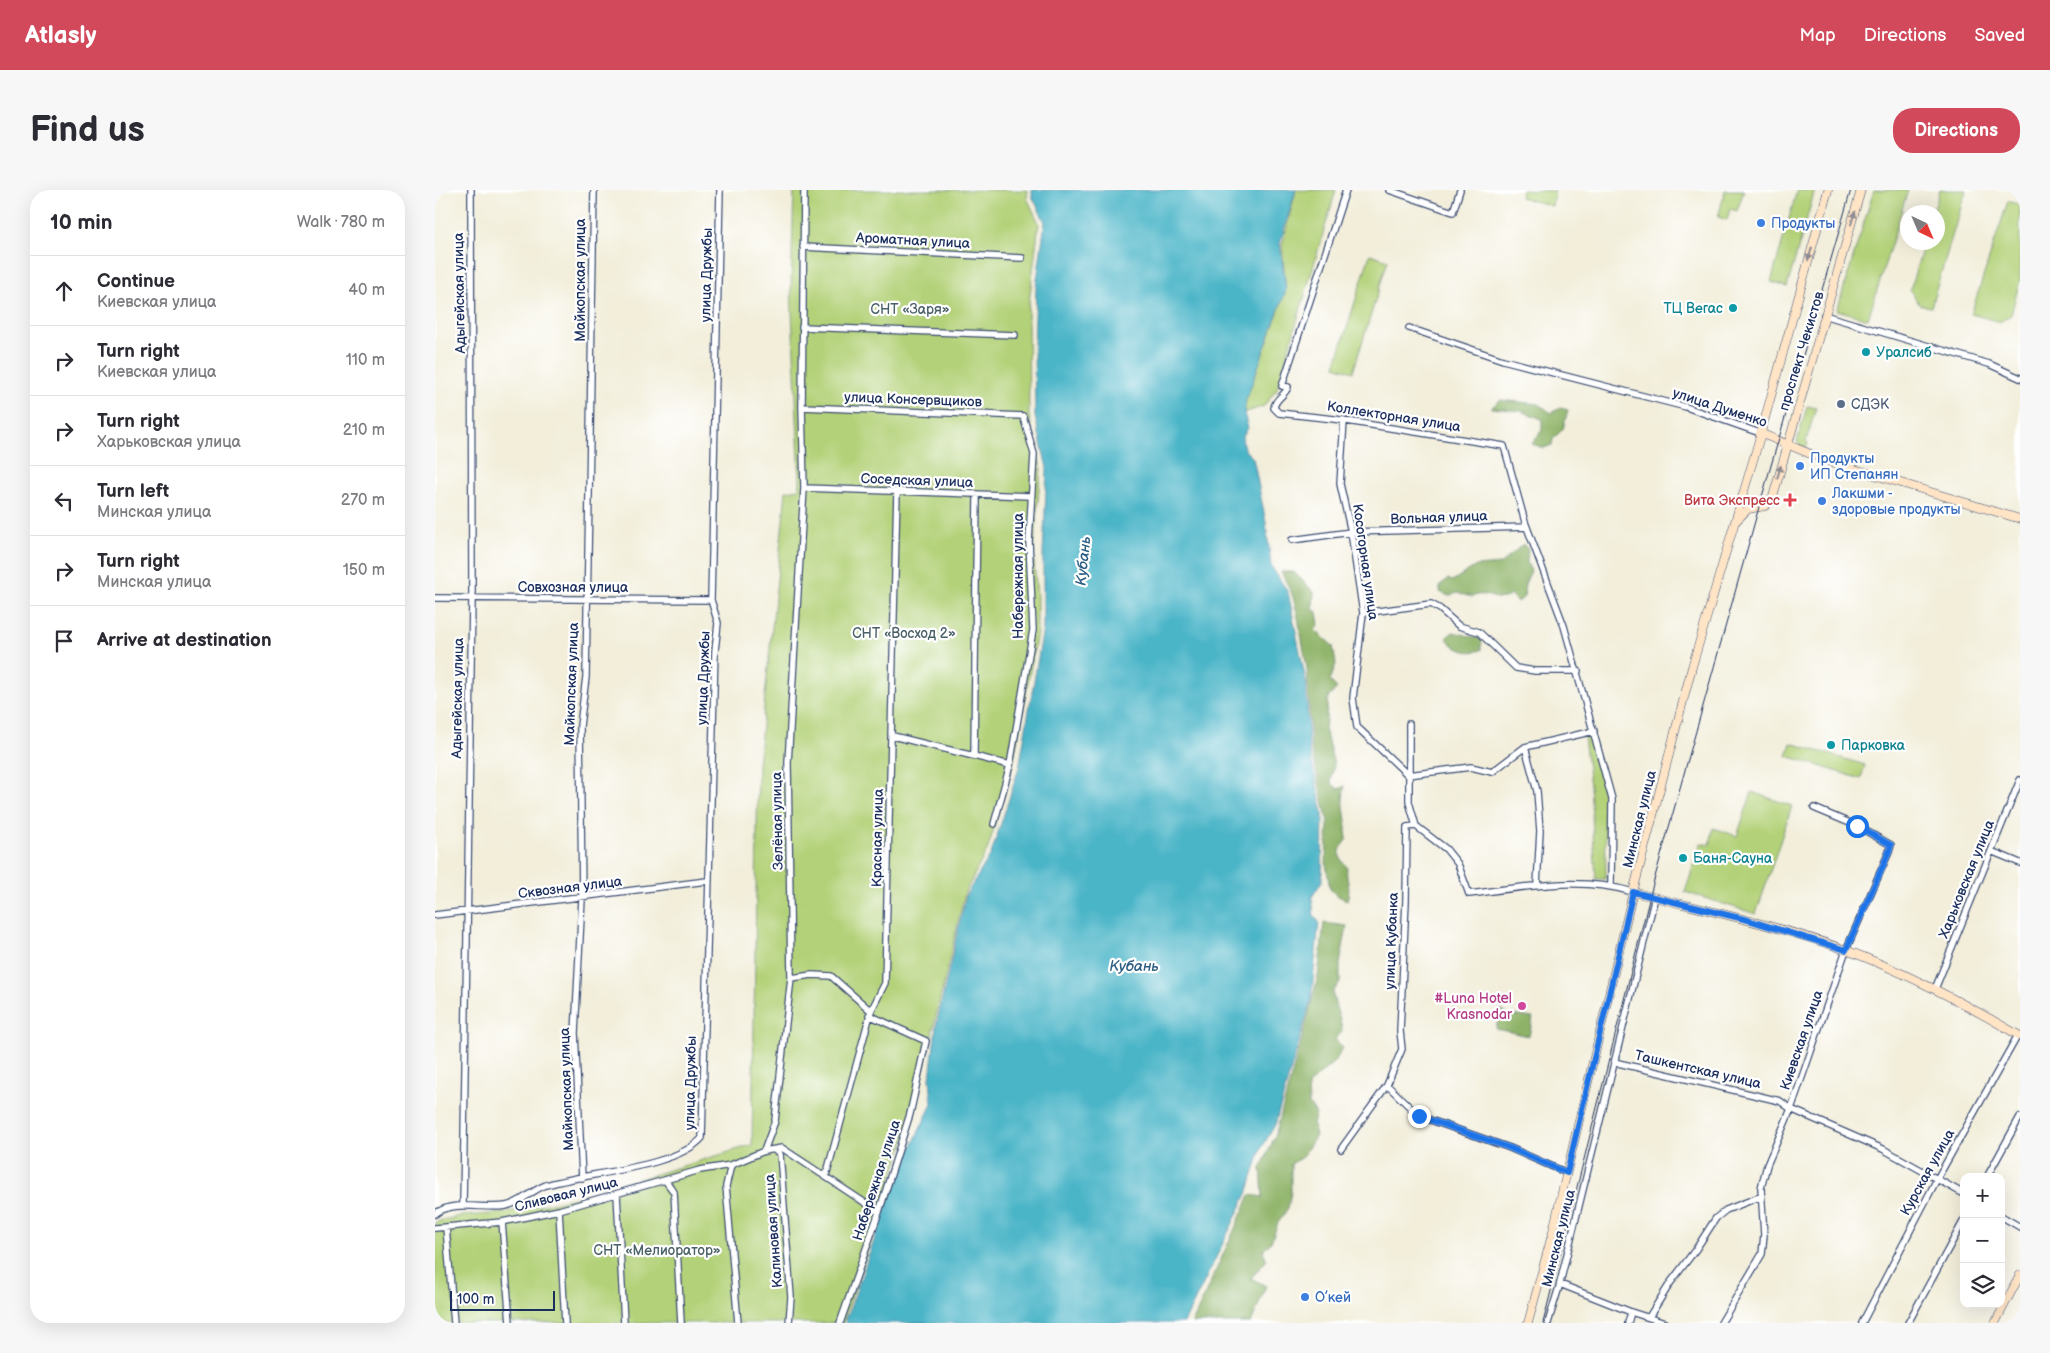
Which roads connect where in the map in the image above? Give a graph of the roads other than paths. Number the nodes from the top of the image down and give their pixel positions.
1 (471, 190) edge
2 (594, 190) edge
3 (720, 190) edge
4 (804, 190) edge
5 (1346, 190) edge
6 (1389, 190) edge
7 (1460, 190) edge
8 (1828, 190) edge
9 (1861, 190) edge
10 (803, 247) junction
11 (1022, 258) dead end
12 (1824, 315) junction
13 (802, 327) junction
14 (1409, 328) dead end
15 (1015, 335) dead end
16 (2020, 378) edge
17 (802, 407) junction
18 (1023, 416) joint
19 (1344, 420) junction
20 (1760, 433) junction
21 (1787, 444) junction
22 (1504, 446) joint
23 (1748, 476) junction
24 (804, 488) junction
25 (897, 492) junction
26 (977, 495) junction
27 (1030, 496) junction
28 (1754, 508) junction
29 (2020, 519) edge
30 (1527, 527) junction
31 (1351, 532) junction
32 (1731, 532) junction
33 (1292, 540) dead end
34 (435, 598) edge
35 (471, 598) junction
36 (586, 600) junction
37 (711, 600) junction
38 (1363, 613) junction
39 (1578, 672) junction
40 (1409, 724) dead end
41 (1594, 732) junction
42 (893, 736) junction
43 (1525, 747) junction
44 (974, 755) junction
45 (1010, 765) junction
46 (1408, 775) junction
47 (2020, 780) edge
48 (2018, 790) edge
49 (1814, 808) dead end
50 (993, 824) dead end
51 (1416, 826) junction
52 (1991, 851) junction
53 (2020, 863) edge
54 (707, 881) junction
55 (1537, 885) junction
56 (1611, 885) junction
57 (1633, 892) junction
58 (1655, 897) junction
59 (582, 898) junction
60 (468, 912) junction
61 (435, 915) edge
62 (1846, 950) junction
63 (791, 978) junction
64 (1935, 988) junction
65 (870, 1013) junction
66 (2019, 1035) edge
67 (1614, 1062) junction
68 (1387, 1085) junction
69 (1791, 1109) junction
70 (2020, 1117) edge
71 (1341, 1149) dead end
72 (764, 1151) junction
73 (731, 1165) junction
74 (1567, 1173) junction
75 (1989, 1173) edge
76 (825, 1176) junction
77 (583, 1178) junction
78 (1937, 1179) junction
79 (665, 1180) junction
80 (1960, 1192) edge
81 (617, 1194) junction
82 (1761, 1196) junction
83 (463, 1206) junction
84 (559, 1210) junction
85 (879, 1212) junction
86 (435, 1214) edge
87 (2005, 1218) edge
88 (502, 1222) junction
89 (2020, 1226) edge
90 (446, 1227) junction
91 (1960, 1227) edge
92 (435, 1228) edge
93 (2020, 1275) edge
94 (1560, 1284) junction
95 (1631, 1312) junction
96 (1649, 1317) junction
97 (454, 1323) edge
98 (510, 1323) edge
99 (565, 1323) edge
100 (624, 1323) edge
101 (681, 1323) edge
102 (738, 1323) edge
103 (789, 1323) edge
104 (840, 1323) edge
105 (1528, 1323) edge
106 (1548, 1323) edge
107 (1628, 1323) edge
108 (1665, 1323) edge
109 (1721, 1323) edge
110 (1862, 1323) edge
111 (1909, 1323) edge
112 (1995, 1323) edge

1 - 35 street, Адыгейская улица
2 - 36 street, Майкопская улица
3 - 37 street, улица Дружбы
4 - 10 street, Зелёная улица
5 - 19 street, Коллекторная улица
6 - 7 street
8 -> 20 main road, проспект Чекистов
12 -> 9 main road, проспект Чекистов
10 - 11 street, Ароматная улица
10 - 13 street, Зелёная улица
12 - 16 street
12 - 21 main road, проспект Чекистов
13 - 15 street
13 - 17 street, Зелёная улица
14 - 20 street, улица Думенко
17 - 18 street, улица Консервщиков
17 - 24 street, Зелёная улица
18 - 27 street, Набережная улица
19 - 22 street, Коллекторная улица
19 - 31 street, Косогорная улица
20 - 21 main road, улица Думенко
20 - 23 main road, проспект Чекистов
28 -> 21 main road, проспект Чекистов
21 - 29 main road, улица Думенко
22 - 30 street, Минская улица
23 - 28 main road, проспект Чекистов
23 - 32 main road, проспект Чекистов
24 - 25 street, Соседская улица
24 - 63 street, Зелёная улица
25 - 26 street, Соседская улица
25 - 42 street, Красная улица
26 - 27 street, Соседская улица
26 - 44 street
27 - 45 street, Набережная улица
28 - 32 main road, проспект Чекистов
30 - 31 street, Вольная улица
30 - 39 street, Минская улица
31 - 33 street, Вольная улица
31 - 38 street, Косогорная улица
32 - 57 main road, Минская улица
34 - 35 street, Совхозная улица
35 - 36 street, Совхозная улица
35 - 60 street, Адыгейская улица
36 - 37 street, Совхозная улица
36 - 59 street, Майкопская улица
37 - 54 street, улица Дружбы
38 - 39 street
38 - 46 street, Косогорная улица
39 - 41 street, Минская улица
40 - 46 street
41 - 43 street
41 - 56 street, Минская улица
42 - 44 street
42 - 65 street, Красная улица
43 - 46 street
43 - 55 street
44 - 45 street
45 - 50 street, Набережная улица
46 - 51 street
47 - 48 street, Харьковская улица
48 - 52 street, Харьковская улица
49 - 62 street, Киевская улица
51 - 55 street
51 - 68 street, улица Кубанка
52 - 53 street
52 - 64 street, Харьковская улица
54 - 59 street, Сквозная улица
54 - 77 street, улица Дружбы
55 - 56 street
56 - 57 street
57 - 58 main road
57 - 74 main road, Минская улица
58 - 62 main road
58 - 67 street, Минская улица
59 - 60 street, Сквозная улица
59 - 77 street, Майкопская улица
60 - 61 street, Сквозная улица
60 - 83 street, Адыгейская улица
62 - 64 main road
62 - 69 street, Киевская улица
63 - 65 street
63 - 72 street, Зелёная улица
64 - 66 main road
65 - 76 street, Красная улица
65 - 85 street, Набережная улица
66 - 78 street, Курская улица
67 - 69 street, Ташкентская улица
67 - 94 street, Минская улица
68 - 71 street, улица Кубанка
68 - 74 street, Минская улица
69 - 78 street, Ташкентская улица
69 - 82 street, Киевская улица
70 - 75 street
72 - 73 street, Сливовая улица
72 - 76 street
72 - 103 street, Калиновая улица
73 - 79 street, Сливовая улица
73 - 102 street
74 - 105 main road, Минская улица
76 - 85 street
77 - 83 street
78 - 80 street, Ташкентская улица
78 - 110 street, Курская улица
79 - 81 street, Сливовая улица
79 - 101 street
81 - 84 street, Сливовая улица
81 - 100 street
82 - 96 street
82 - 109 street, Киевская улица
83 - 86 street
84 - 88 street, Сливовая улица
84 - 99 street
85 - 104 street, Набережная улица
87 - 89 street
88 - 90 street, Сливовая улица
88 - 98 street
90 - 92 street, Сливовая улица
90 - 97 street
91 - 111 street
93 - 112 main road
94 - 95 street
94 - 106 street, Минская улица
95 - 96 street
95 - 107 street
96 - 108 street

